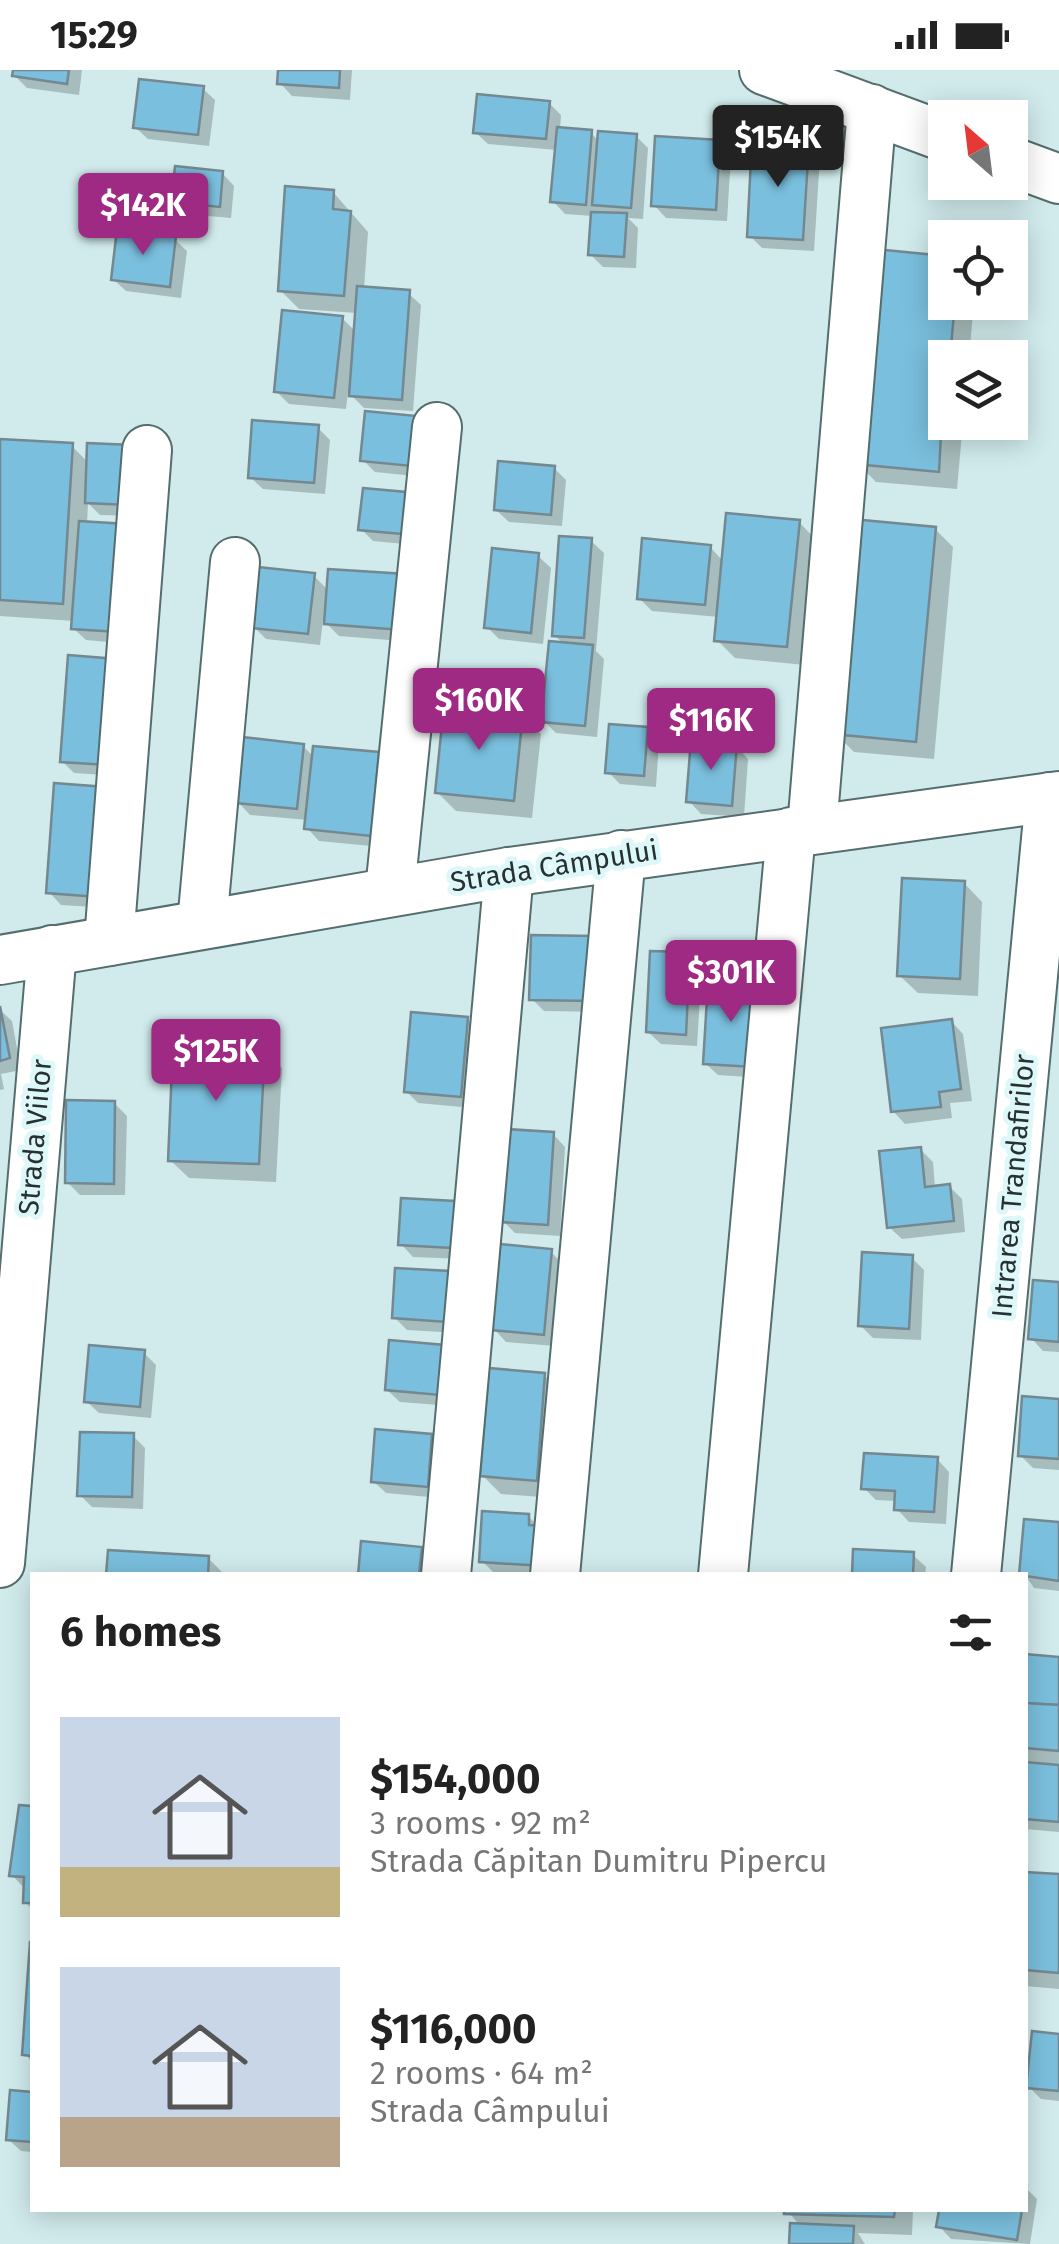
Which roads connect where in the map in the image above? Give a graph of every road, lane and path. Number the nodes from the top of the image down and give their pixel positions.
1 (764, 70) edge
2 (872, 109) junction
3 (928, 130) edge
4 (438, 427) dead end
5 (148, 450) dead end
6 (235, 562) dead end
7 (1054, 797) edge
8 (802, 830) junction
9 (621, 855) junction
10 (509, 872) junction
11 (390, 891) junction
12 (202, 924) junction
13 (109, 941) junction
14 (52, 950) junction
15 (0, 960) edge
16 (4, 1441) edge
17 (0, 1564) edge
18 (446, 1572) edge
19 (556, 1572) edge
20 (722, 1572) edge
21 (976, 1572) edge

1 - 2 street
2 - 3 street
2 - 8 street
4 - 11 street
5 - 13 street
6 - 12 street
7 - 8 street, Strada Câmpului
7 - 21 street, Intrarea Trandafirilor
8 - 9 street, Strada Câmpului
8 - 20 street
9 - 10 street, Strada Câmpului
9 - 19 street
10 - 11 street, Strada Câmpului
10 - 18 street
11 - 12 street, Strada Câmpului
12 - 13 street, Strada Câmpului
13 - 14 street, Strada Câmpului
14 - 15 street, Strada Câmpului
14 - 16 street, Strada Viilor
16 - 17 street, Strada Viilor

